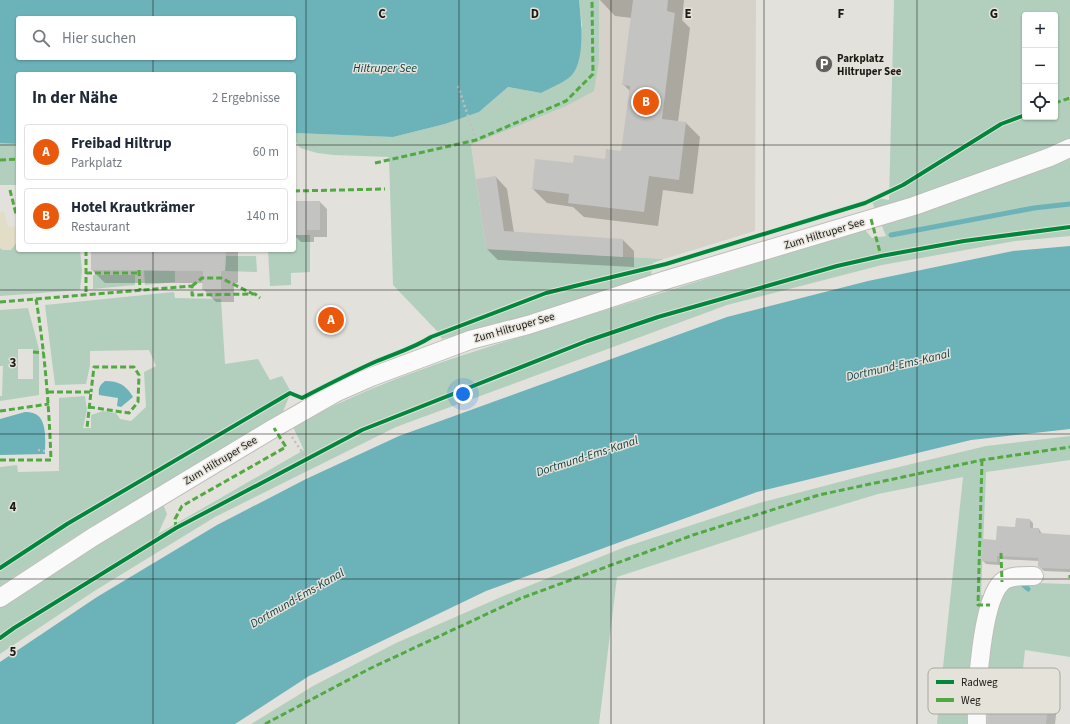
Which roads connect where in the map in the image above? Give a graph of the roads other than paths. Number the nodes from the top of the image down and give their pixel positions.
1 (1070, 148) edge
2 (1034, 576) dead end
3 (0, 598) edge
4 (981, 668) edge
5 (978, 714) edge
6 (977, 724) edge

1 - 3 street, Zum Hiltruper See
2 - 4 street
5 - 6 street

